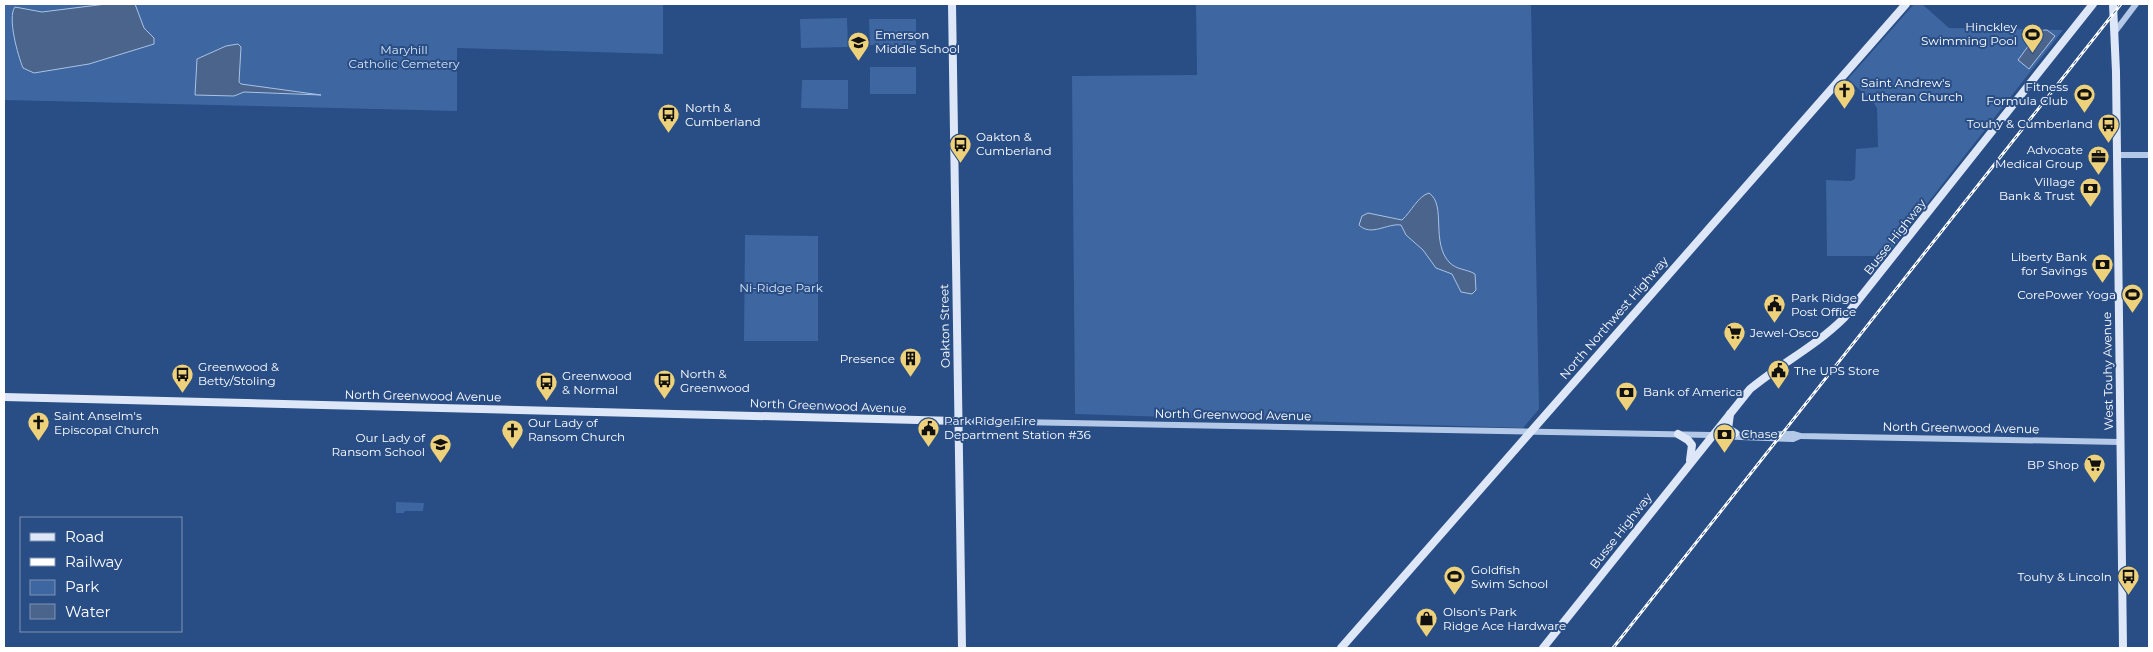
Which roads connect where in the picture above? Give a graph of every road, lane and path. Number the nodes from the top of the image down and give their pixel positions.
1 (952, 4) edge
2 (1906, 4) edge
3 (2093, 4) edge
4 (2113, 4) edge
5 (2136, 4) edge
6 (2114, 33) junction
7 (2117, 155) junction
8 (2149, 155) edge
9 (4, 397) edge
10 (1730, 411) junction
11 (957, 421) junction
12 (1530, 432) junction
13 (1735, 433) junction
14 (1678, 434) junction
15 (1711, 435) junction
16 (1800, 436) junction
17 (2120, 442) junction
18 (1690, 462) junction
19 (962, 648) edge
20 (1342, 648) edge
21 (1543, 648) edge
22 (2123, 648) edge

1 - 11 main road, Oakton Street
2 - 12 main road, North Northwest Highway
3 - 10 main road, Busse Highway
4 - 6 main road, West Touhy Avenue
5 - 6 street
6 - 7 main road, West Touhy Avenue
7 - 8 street
7 - 17 main road, West Touhy Avenue
9 - 11 main road, North Greenwood Avenue
10 - 13 main road
10 - 15 main road, Busse Highway
11 - 12 street, North Greenwood Avenue
11 - 19 main road, Oakton Street
12 - 14 street, North Greenwood Avenue
12 - 20 main road, North Northwest Highway
13 - 15 street, North Greenwood Avenue
13 - 16 street, North Greenwood Avenue
14 - 15 street, North Greenwood Avenue
14 - 18 main road
15 - 16 street, North Greenwood Avenue
15 - 18 main road, Busse Highway
16 - 17 street, North Greenwood Avenue
17 - 22 main road, West Touhy Avenue
18 - 21 main road, Busse Highway

